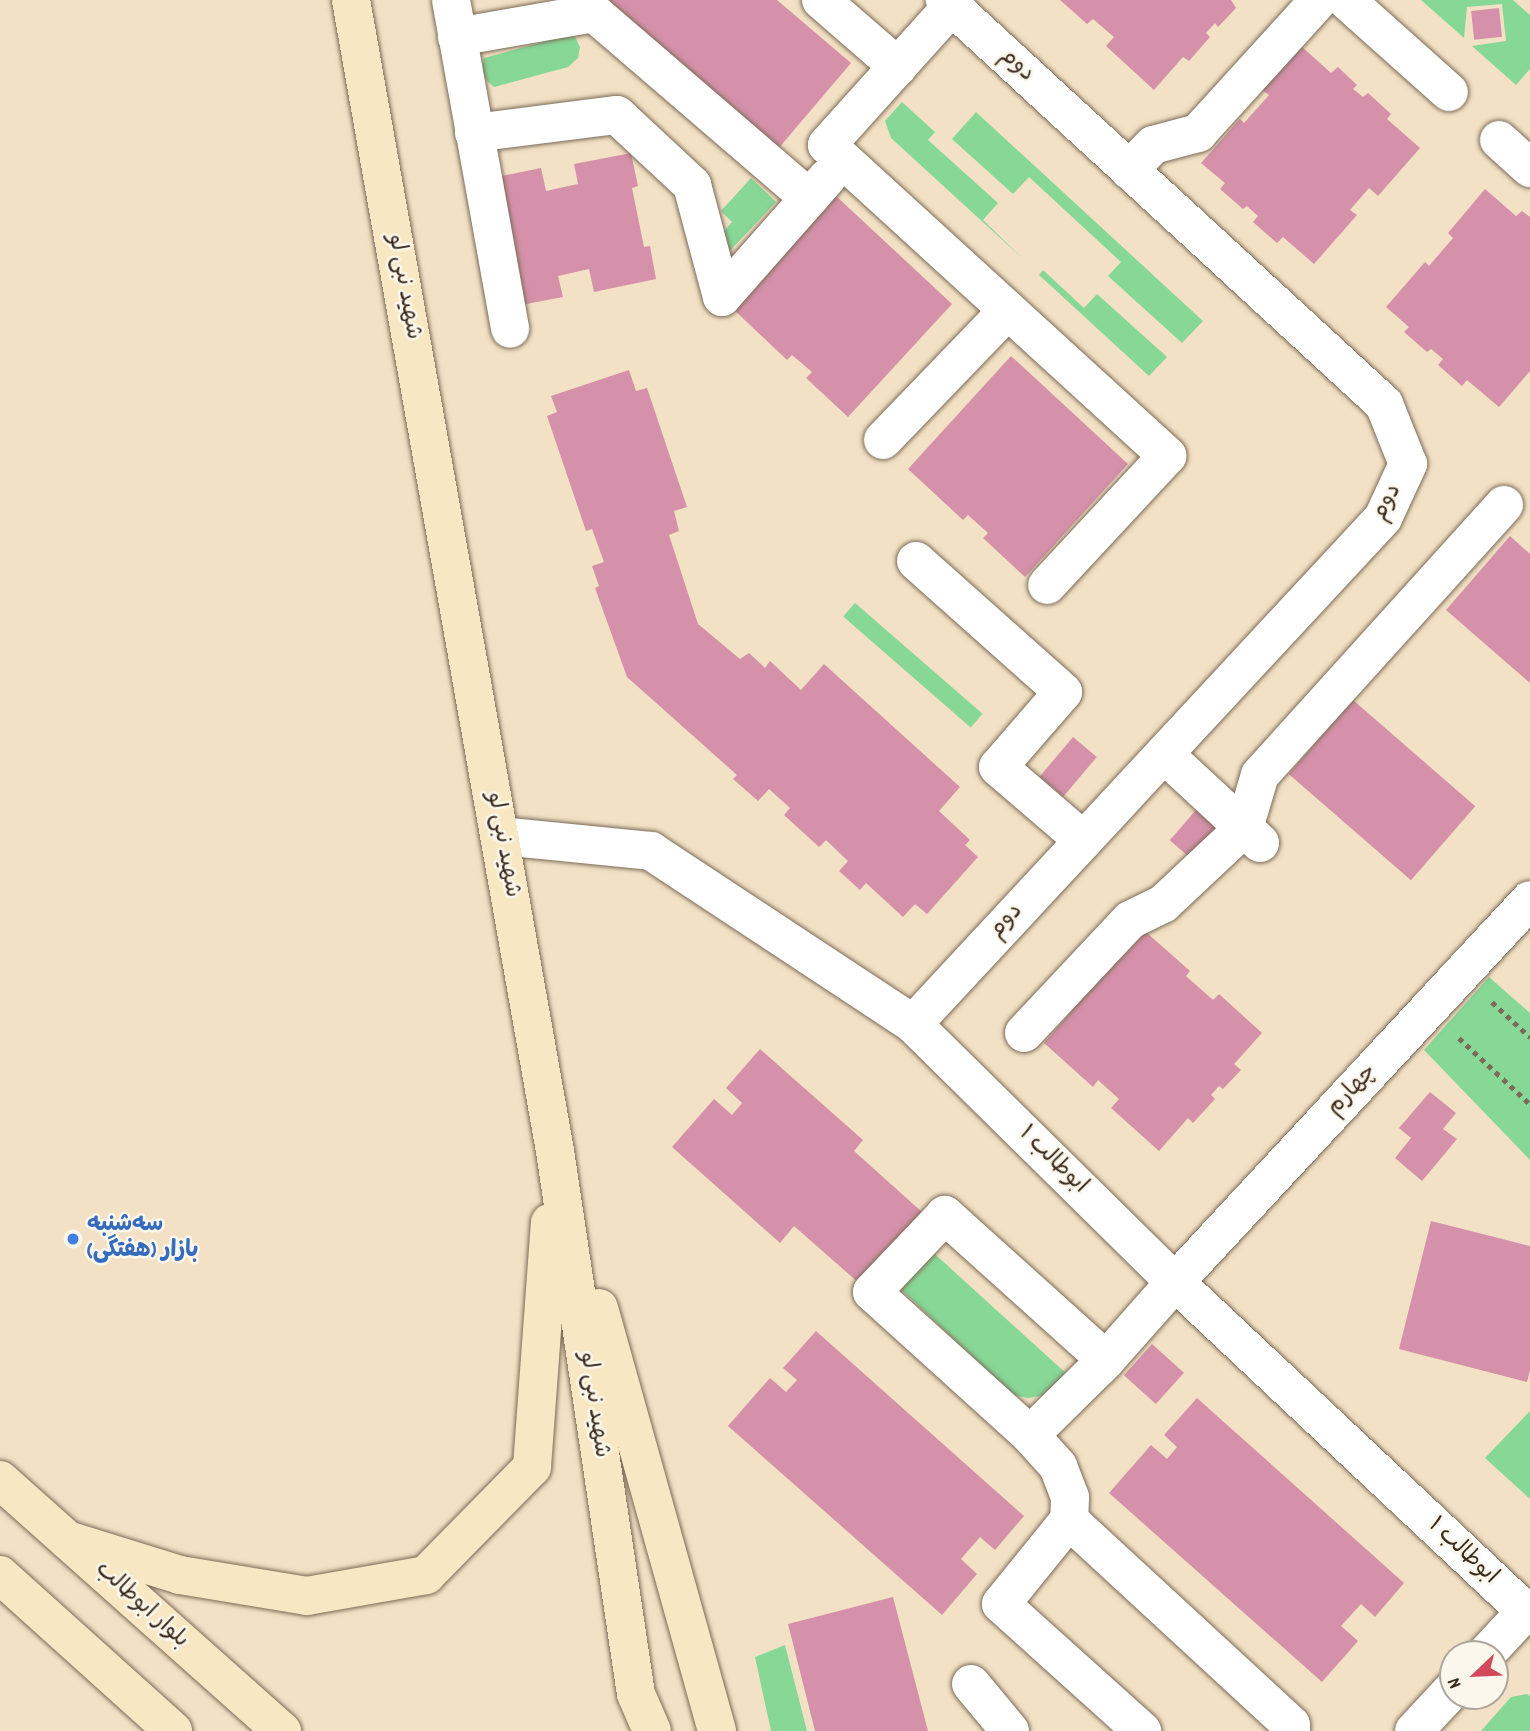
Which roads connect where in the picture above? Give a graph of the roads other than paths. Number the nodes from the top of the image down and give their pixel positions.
1 (351, 0) edge
2 (451, 0) edge
3 (821, 0) edge
4 (1319, 0) edge
5 (1346, 0) edge
6 (948, 3) edge
7 (595, 6) edge
8 (457, 37) junction
9 (898, 67) junction
10 (1449, 92) dead end
11 (474, 133) junction
12 (1499, 140) dead end
13 (843, 159) junction
14 (1530, 169) edge
15 (1129, 170) junction
16 (809, 198) junction
17 (1008, 310) junction
18 (510, 329) dead end
19 (883, 440) dead end
20 (1504, 505) dead end
21 (916, 561) dead end
22 (1047, 585) dead end
23 (1164, 754) junction
24 (501, 836) junction
25 (1253, 837) junction
26 (1084, 841) junction
27 (1530, 900) edge
28 (913, 1024) junction
29 (1024, 1033) dead end
30 (555, 1151) junction
31 (1175, 1282) junction
32 (1106, 1360) junction
33 (1030, 1435) junction
34 (0, 1480) edge
35 (1069, 1520) junction
36 (66, 1540) junction
37 (0, 1575) edge
38 (1528, 1613) edge
39 (1500, 1640) edge
40 (971, 1684) dead end
41 (636, 1694) junction
42 (1439, 1704) edge
43 (173, 1731) edge
44 (282, 1731) edge
45 (631, 1731) edge
46 (652, 1731) edge
47 (717, 1731) edge
48 (1010, 1731) edge
49 (1142, 1731) edge
50 (1291, 1731) edge
51 (1414, 1731) edge

1 - 24 main road, شهید نبی لو
2 - 8 street
3 - 9 street
4 - 15 street
5 - 10 street
6 - 9 street
6 - 15 street, دوم
7 - 8 street
7 - 16 street
8 - 11 street
9 - 13 street
11 - 16 street
11 - 18 street
12 - 14 street
13 - 16 street
13 - 17 street
15 - 23 street, دوم
17 - 19 street
17 - 22 street
20 - 25 street
21 - 26 street
23 - 25 street
23 - 26 street, دوم
24 - 28 street, ابوطالب ۱
24 - 30 main road, شهید نبی لو
25 - 29 street
26 - 28 street, دوم
27 - 31 street, چهارم
28 - 31 street, ابوطالب ۱
30 - 36 main road
30 - 41 main road, شهید نبی لو
30 - 47 main road
31 - 32 street, چهارم
31 - 38 street, ابوطالب ۱
32 - 33 street, چهارم
32 - 33 street
33 - 35 street
34 - 36 main road, بلوار ابوطالب
35 - 49 street
35 - 50 street
36 - 44 main road, بلوار ابوطالب
37 - 43 main road
38 - 39 street
40 - 48 street
41 - 45 main road
41 - 46 main road
42 - 51 street

